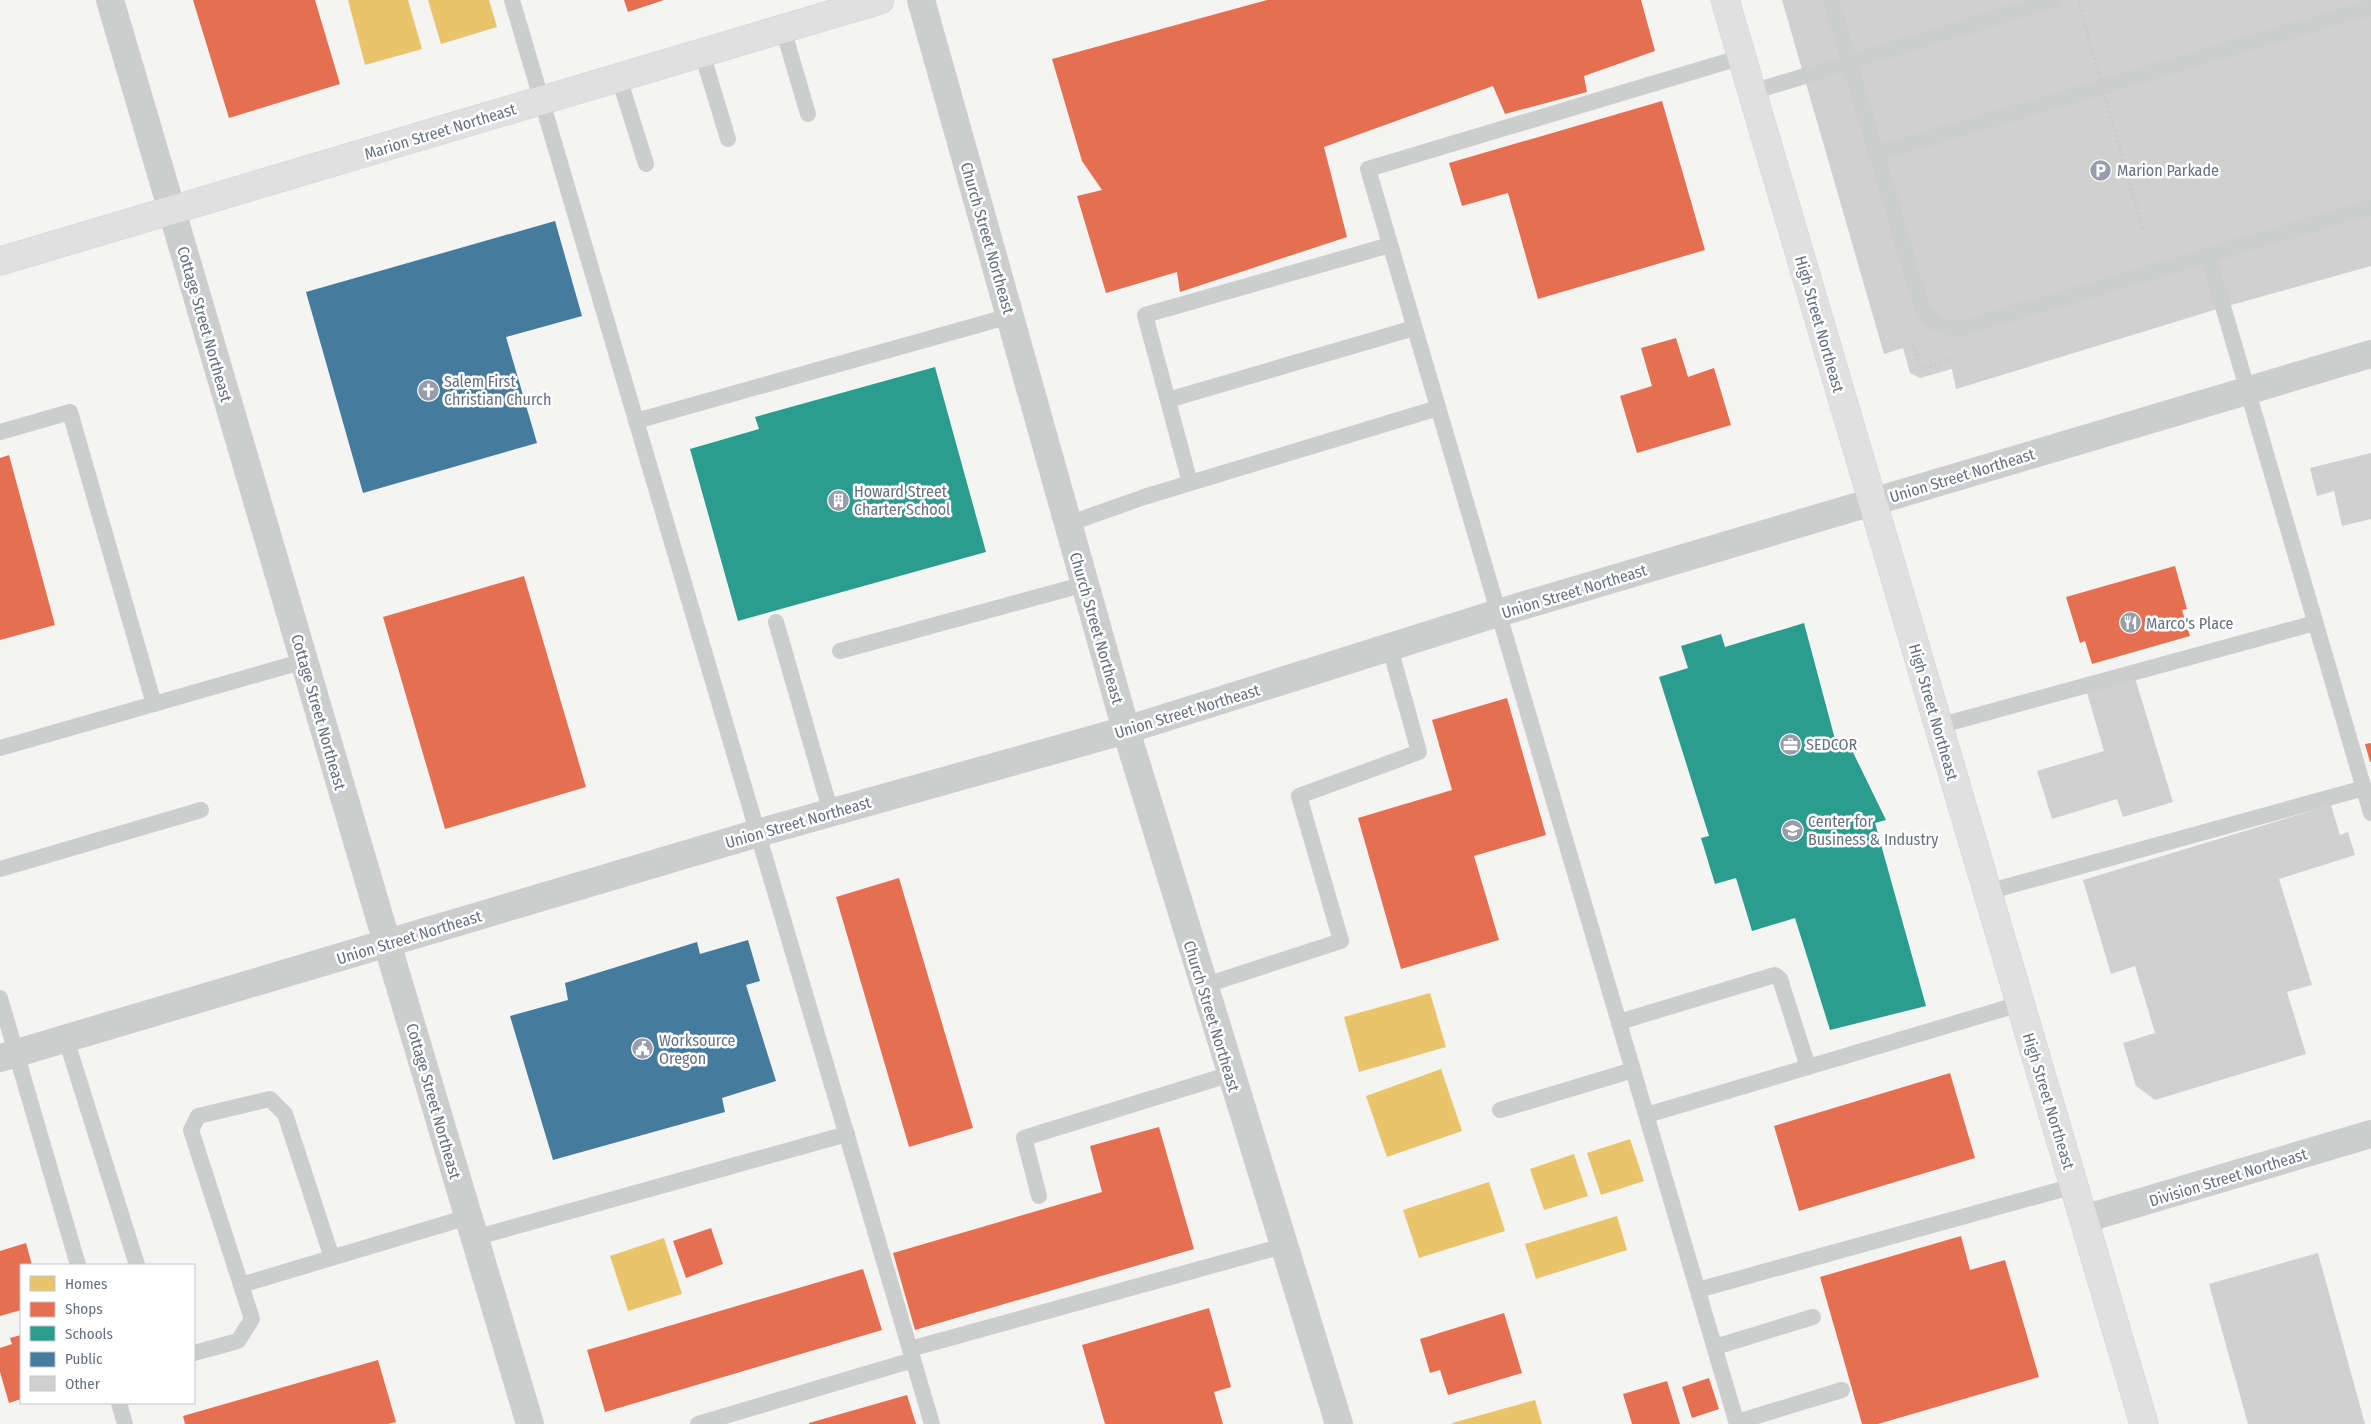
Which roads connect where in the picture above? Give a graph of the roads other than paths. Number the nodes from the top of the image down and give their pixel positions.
1 (110, 0) edge
2 (512, 0) edge
3 (880, 0) edge
4 (921, 0) edge
5 (1725, 0) edge
6 (1831, 0) edge
7 (2053, 0) edge
8 (2371, 7) edge
9 (783, 29) junction
10 (702, 53) junction
11 (1742, 57) junction
12 (1849, 61) junction
13 (619, 78) junction
14 (1752, 92) junction
15 (542, 100) junction
16 (808, 114) dead end
17 (728, 139) dead end
18 (1876, 154) junction
19 (646, 164) dead end
20 (2371, 207) edge
21 (171, 210) junction
22 (1390, 245) junction
23 (2208, 255) junction
24 (0, 261) edge
25 (1010, 316) junction
26 (1414, 328) junction
27 (2371, 354) edge
28 (2247, 391) junction
29 (1168, 400) junction
30 (1438, 408) junction
31 (636, 421) junction
32 (0, 432) edge
33 (1190, 483) junction
34 (1873, 502) junction
35 (1068, 524) junction
36 (1085, 584) junction
37 (1498, 613) junction
38 (776, 622) dead end
39 (2315, 624) junction
40 (1390, 648) junction
41 (840, 651) dead end
42 (304, 661) junction
43 (154, 704) junction
44 (1938, 726) junction
45 (1126, 730) junction
46 (0, 748) edge
47 (2364, 788) junction
48 (201, 810) dead end
49 (831, 813) junction
50 (2371, 813) edge
51 (758, 833) junction
52 (0, 869) edge
53 (1986, 892) junction
54 (387, 943) junction
55 (1203, 986) junction
56 (0, 998) edge
57 (2020, 1004) junction
58 (1619, 1022) junction
59 (66, 1039) junction
60 (8, 1056) edge
61 (1808, 1067) junction
62 (1633, 1070) junction
63 (1230, 1074) junction
64 (1500, 1110) dead end
65 (1647, 1115) junction
66 (846, 1134) junction
67 (2371, 1134) edge
68 (2074, 1186) junction
69 (1039, 1196) dead end
70 (2084, 1219) junction
71 (471, 1227) junction
72 (1283, 1246) junction
73 (332, 1258) junction
74 (78, 1264) edge
75 (137, 1264) edge
76 (241, 1285) junction
77 (1698, 1290) junction
78 (1813, 1317) dead end
79 (1715, 1347) junction
80 (195, 1353) edge
81 (912, 1355) junction
82 (1842, 1390) dead end
83 (119, 1404) edge
84 (1737, 1423) edge
85 (125, 1424) edge
86 (530, 1424) edge
87 (698, 1424) edge
88 (932, 1424) edge
89 (1339, 1424) edge
90 (2144, 1424) edge

1 - 21 street, Cottage Street Northeast
2 - 15 lane
3 - 9 main road, Marion Street Northeast
4 - 25 street, Church Street Northeast
5 - 11 main road, High Street Northeast
6 - 12 lane
7 - 12 lane
8 - 18 lane
9 - 10 main road, Marion Street Northeast
9 - 16 lane
10 - 13 main road, Marion Street Northeast
10 - 17 lane
11 - 14 main road, High Street Northeast
11 - 22 lane
12 - 14 lane
12 - 18 lane
13 - 15 main road, Marion Street Northeast
13 - 19 lane
14 - 34 main road, High Street Northeast
15 - 21 main road, Marion Street Northeast
15 - 31 lane
18 - 23 lane
20 - 23 lane
21 - 24 main road, Marion Street Northeast
21 - 42 street, Cottage Street Northeast
22 - 26 lane
22 - 29 lane
23 - 28 lane
25 - 31 lane
25 - 35 street, Church Street Northeast
26 - 29 lane
26 - 30 lane
27 - 28 street, Union Street Northeast
28 - 34 street, Union Street Northeast
28 - 39 lane
29 - 33 lane
30 - 33 lane
30 - 37 lane
31 - 51 lane
32 - 43 lane
33 - 35 lane
34 - 37 street, Union Street Northeast
34 - 44 main road, High Street Northeast
35 - 36 street, Church Street Northeast
36 - 41 lane
36 - 45 street, Church Street Northeast
37 - 40 street, Union Street Northeast
37 - 58 lane
38 - 49 lane
39 - 44 lane
39 - 47 lane
40 - 45 street, Union Street Northeast
40 - 55 lane
42 - 43 lane
42 - 54 street, Cottage Street Northeast
43 - 46 lane
44 - 53 main road, High Street Northeast
45 - 49 street, Union Street Northeast
45 - 55 street, Church Street Northeast
47 - 50 lane
47 - 53 lane
48 - 52 lane
49 - 51 street, Union Street Northeast
51 - 54 street, Union Street Northeast
51 - 66 lane
53 - 57 main road, High Street Northeast
54 - 59 street, Union Street Northeast
54 - 71 street, Cottage Street Northeast
55 - 63 street, Church Street Northeast
56 - 60 lane
57 - 61 lane
57 - 68 main road, High Street Northeast
58 - 61 lane
58 - 62 lane
59 - 60 street, Union Street Northeast
59 - 75 lane
60 - 74 lane
61 - 65 lane
62 - 64 lane
62 - 65 lane
63 - 69 lane
63 - 72 street, Church Street Northeast
65 - 77 lane
66 - 71 lane
66 - 81 lane
67 - 70 street, Division Street Northeast
68 - 70 main road, High Street Northeast
68 - 77 lane
70 - 90 main road, High Street Northeast
71 - 73 lane
71 - 86 street, Cottage Street Northeast
72 - 81 lane
72 - 89 street, Church Street Northeast
73 - 76 lane
73 - 76 lane
76 - 80 lane
77 - 79 lane
78 - 79 lane
79 - 84 lane
81 - 87 lane
81 - 88 lane
82 - 84 lane
83 - 85 lane

